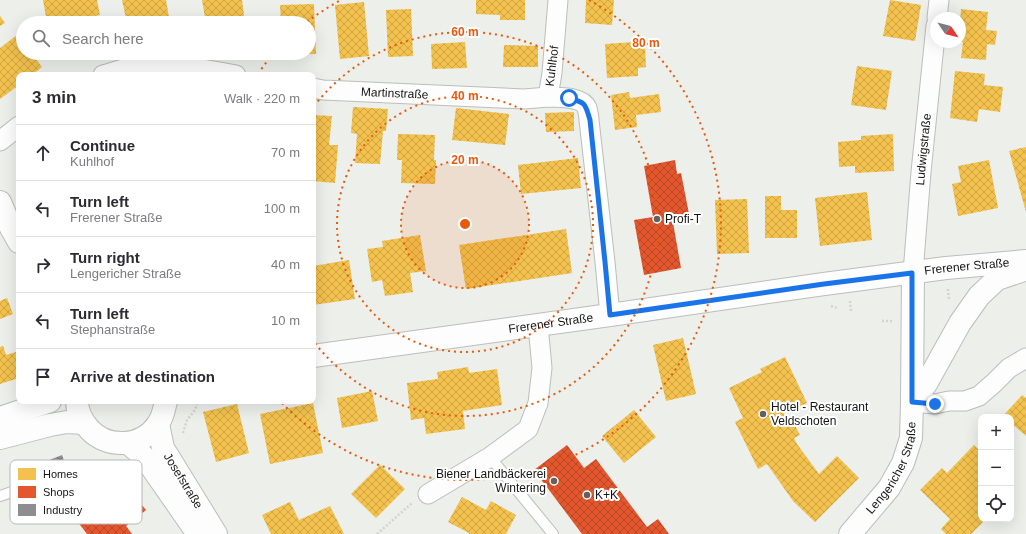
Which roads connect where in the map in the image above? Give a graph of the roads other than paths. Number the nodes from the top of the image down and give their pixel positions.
1 (558, 0) edge
2 (939, 0) edge
3 (938, 12) edge
4 (934, 48) edge
5 (113, 72) edge
6 (221, 72) edge
7 (316, 89) edge
8 (548, 97) junction
9 (16, 128) edge
10 (0, 141) edge
11 (0, 203) edge
12 (16, 217) edge
13 (16, 237) edge
14 (1026, 260) edge
15 (1026, 269) edge
16 (912, 273) junction
17 (610, 315) junction
18 (538, 325) junction
19 (316, 356) edge
20 (1026, 358) edge
21 (912, 402) junction
22 (41, 404) edge
23 (77, 404) edge
24 (165, 404) edge
25 (0, 418) edge
26 (84, 423) junction
27 (158, 424) junction
28 (0, 438) edge
29 (128, 443) junction
30 (490, 457) junction
31 (10, 493) edge
32 (428, 494) road end
33 (0, 496) edge
34 (198, 534) edge
35 (216, 534) edge
36 (553, 534) edge
37 (850, 534) edge

1 - 8 street, Kuhlhof
2 - 3 street
4 - 16 street, Ludwigstraße
5 - 6 street
7 - 8 street, Martinstraße
8 - 17 street, Kuhlhof
9 - 10 street
11 - 12 main road
11 - 13 main road
14 - 16 main road, Frerener Straße
15 - 21 main road
16 - 17 main road, Frerener Straße
16 - 21 main road, Lengericher Straße
17 - 18 main road, Frerener Straße
18 - 19 main road, Frerener Straße
18 - 30 street
20 - 21 street
21 - 37 main road, Lengericher Straße
22 - 25 main road
23 - 26 main road
24 - 27 main road
26 - 28 main road
26 - 29 main road
27 - 29 main road
27 - 35 main road, Josefstraße
29 - 34 main road, Josefstraße
30 - 32 street
30 - 36 lane
31 - 33 lane

